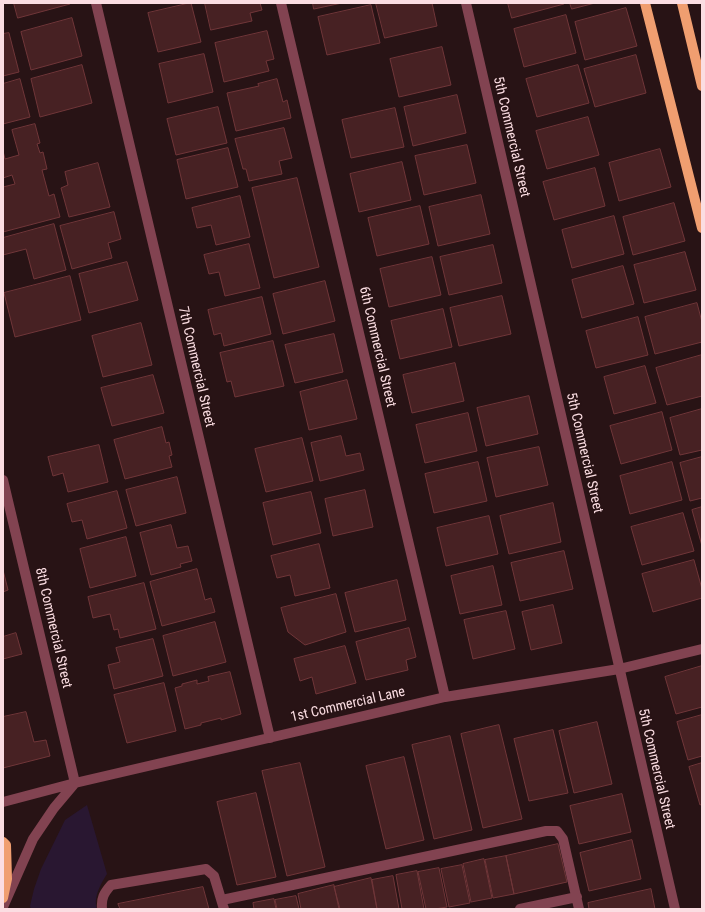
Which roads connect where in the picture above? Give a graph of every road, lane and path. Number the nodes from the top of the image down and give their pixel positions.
1 (96, 3) edge
2 (281, 3) edge
3 (466, 3) edge
4 (646, 3) edge
5 (682, 3) edge
6 (702, 86) edge
7 (702, 228) edge
8 (3, 480) edge
9 (702, 650) edge
10 (619, 669) junction
11 (446, 696) junction
12 (270, 738) junction
13 (75, 783) junction
14 (3, 802) edge
15 (3, 842) edge
16 (577, 897) junction
17 (3, 898) edge
18 (223, 905) edge
19 (3, 907) edge
20 (102, 909) edge
21 (520, 909) edge
22 (580, 909) edge
23 (675, 909) edge

1 - 12 street, 7th Commercial Street
2 - 11 street, 6th Commercial Street
3 - 10 street, 5th Commercial Street
4 - 7 main road
5 - 6 main road
8 - 13 street, 8th Commercial Street
9 - 10 street, 1st Commercial Lane
10 - 11 street, 1st Commercial Lane
10 - 23 street, 5th Commercial Street
11 - 12 street, 1st Commercial Lane
12 - 13 street, 1st Commercial Lane
13 - 14 street, 1st Commercial Lane
13 - 19 street
15 - 17 main road
16 - 18 street
16 - 21 street
16 - 22 street
18 - 20 street

